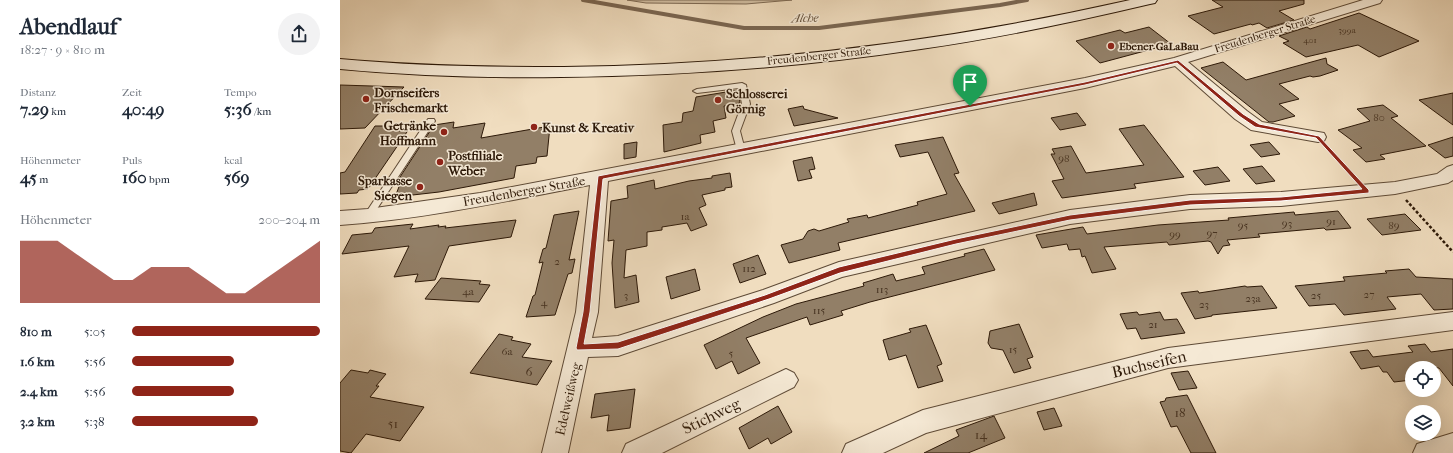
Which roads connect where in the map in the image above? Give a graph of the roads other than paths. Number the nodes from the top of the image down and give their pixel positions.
1 (1106, 0) edge
2 (1150, 0) edge
3 (1376, 0) edge
4 (340, 52) edge
5 (1178, 61) junction
6 (340, 64) edge
7 (697, 91) dead end
8 (431, 121) dead end
9 (1318, 137) road end
10 (741, 150) junction
11 (1453, 171) edge
12 (600, 178) junction
13 (368, 216) junction
14 (340, 218) edge
15 (1453, 321) edge
16 (580, 348) junction
17 (786, 380) dead end
18 (1453, 445) edge
19 (555, 453) edge
20 (635, 453) edge
21 (856, 453) edge
22 (1426, 453) edge

1 - 4 main road, Freudenberger Straße
2 - 6 main road, Freudenberger Straße
3 - 5 street, Freudenberger Straße
5 - 9 street
5 - 10 street, Freudenberger Straße
7 - 10 lane
8 - 13 lane
10 - 12 street, Freudenberger Straße
11 - 16 street
12 - 13 street, Freudenberger Straße
12 - 16 street, Edelweißweg
13 - 14 street, Freudenberger Straße
15 - 21 street, Buchseifen
16 - 19 street, Edelweißweg
17 - 20 street, Stichweg
18 - 22 street

